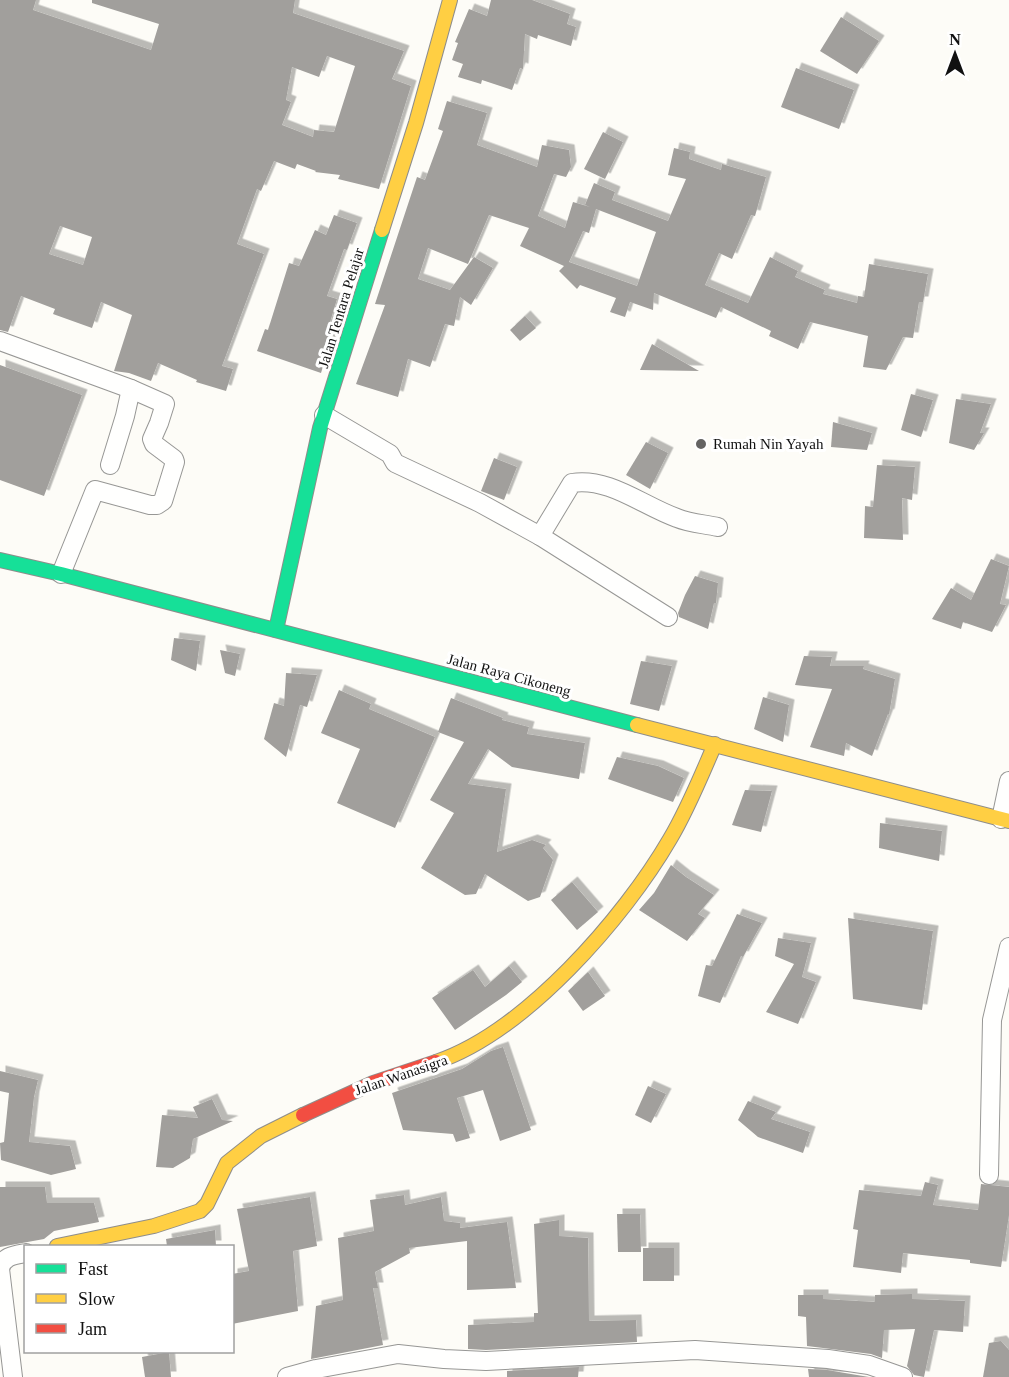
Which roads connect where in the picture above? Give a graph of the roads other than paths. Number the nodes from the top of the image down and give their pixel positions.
1 (447, 2) edge
2 (0, 341) edge
3 (131, 389) junction
4 (324, 415) junction
5 (110, 465) dead end
6 (718, 527) dead end
7 (540, 536) junction
8 (1, 564) edge
9 (61, 574) junction
10 (668, 617) dead end
11 (276, 630) junction
12 (715, 744) junction
13 (1009, 781) edge
14 (1005, 820) edge
15 (1009, 947) edge
16 (989, 1175) dead end
17 (62, 1245) edge
18 (24, 1254) edge
19 (1, 1262) edge
20 (13, 1377) edge
21 (287, 1377) edge
22 (903, 1377) edge

1 - 4 main road, Jalan Tentara Pelajar
2 - 3 street
3 - 5 street
3 - 9 street
4 - 7 street
4 - 11 main road, Jalan Tentara Pelajar
6 - 7 street
7 - 10 street
8 - 9 main road, Jalan Raya Cikoneng
9 - 11 main road, Jalan Raya Cikoneng
11 - 12 main road, Jalan Raya Cikoneng
12 - 14 main road, Jalan Raya Cikoneng
12 - 17 main road, Jalan Wanasigra
13 - 14 street
15 - 16 street
18 - 19 street
19 - 20 street
21 - 22 street

